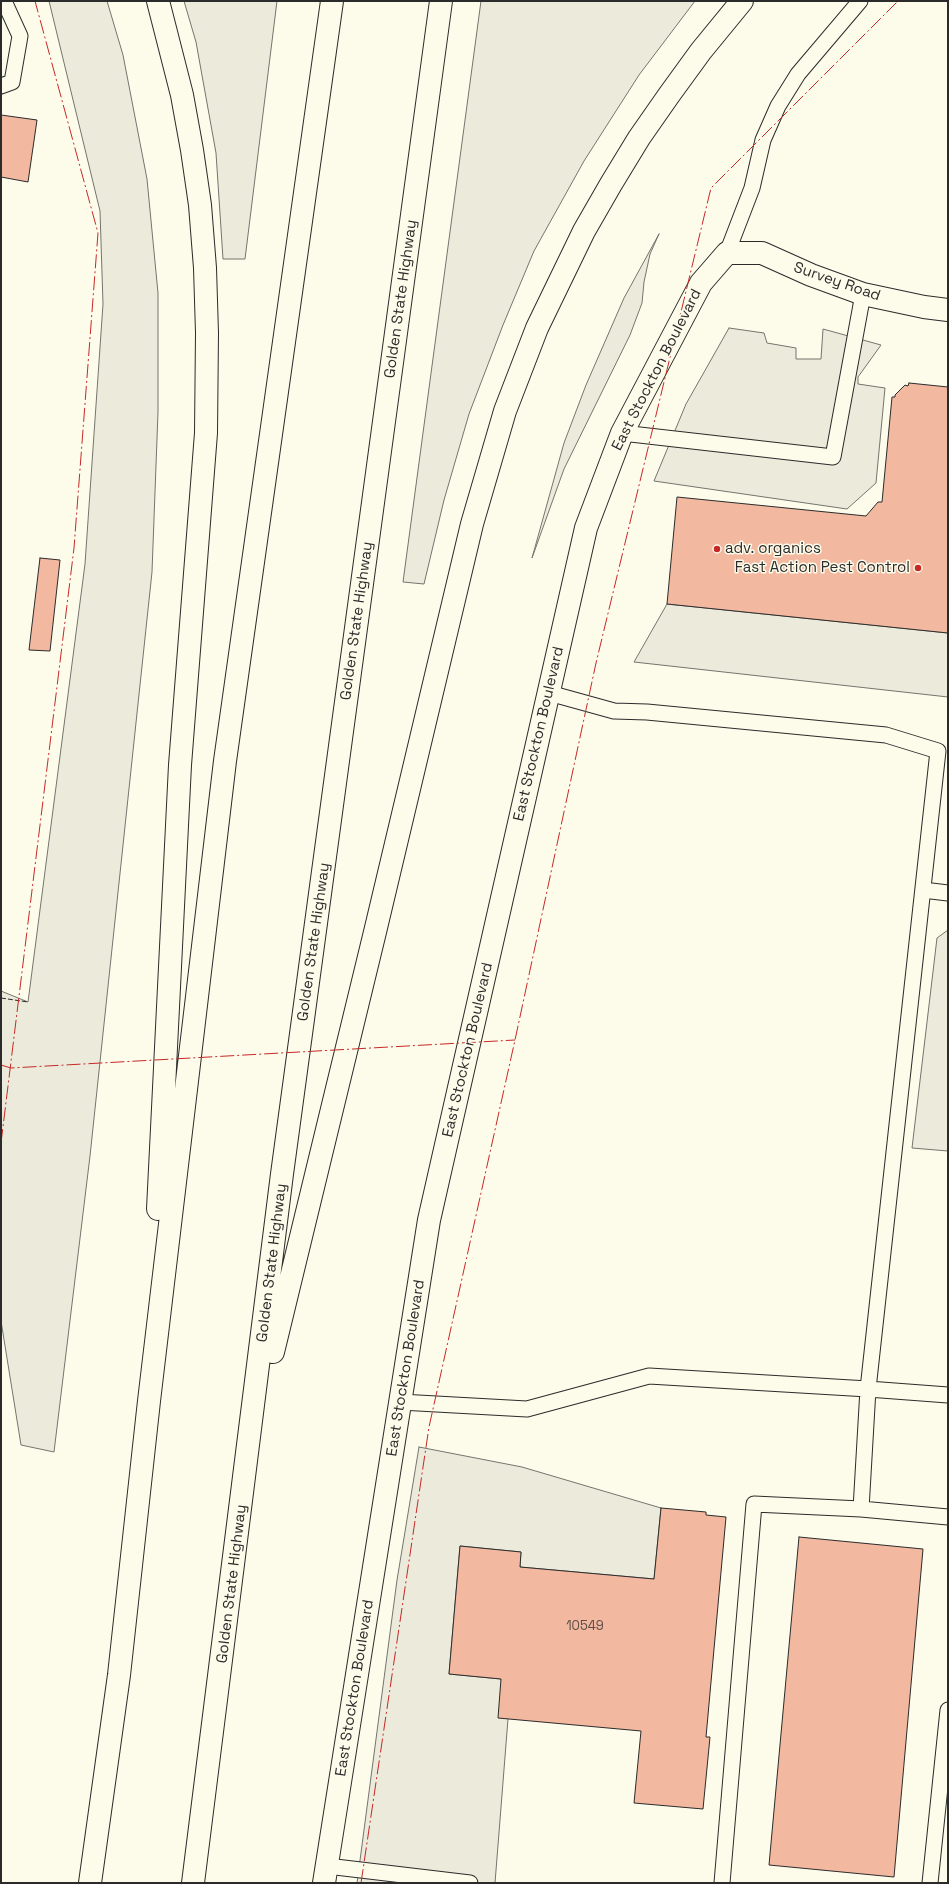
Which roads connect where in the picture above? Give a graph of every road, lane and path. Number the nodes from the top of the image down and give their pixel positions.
1 (4, 1) edge
2 (158, 1) edge
3 (332, 1) edge
4 (441, 1) edge
5 (742, 1) edge
6 (860, 1) edge
7 (1, 86) edge
8 (727, 253) junction
9 (862, 294) junction
10 (948, 310) edge
11 (622, 433) junction
12 (549, 693) junction
13 (943, 748) edge
14 (923, 890) junction
15 (948, 893) edge
16 (868, 1389) junction
17 (948, 1395) edge
18 (149, 1402) junction
19 (400, 1402) junction
20 (247, 1461) junction
21 (861, 1509) junction
22 (948, 1517) edge
23 (948, 1710) edge
24 (325, 1875) edge
25 (90, 1883) edge
26 (193, 1883) edge
27 (470, 1883) edge
28 (722, 1883) edge
29 (930, 1883) edge

1 - 7 lane
2 - 18 main road
3 - 18 main road
4 - 20 main road, Golden State Highway
5 - 20 main road
6 - 8 lane
8 - 9 main road, Survey Road
8 - 11 main road, East Stockton Boulevard
9 - 10 main road, Survey Road
9 - 11 lane
11 - 12 main road, East Stockton Boulevard
12 - 13 lane
12 - 19 main road, East Stockton Boulevard
13 - 14 lane
14 - 15 lane
14 - 16 lane
16 - 17 lane
16 - 19 lane
16 - 21 lane
18 - 25 main road
19 - 24 main road, East Stockton Boulevard
20 - 26 main road, Golden State Highway
21 - 22 lane
21 - 28 lane
23 - 29 lane
24 - 27 lane

